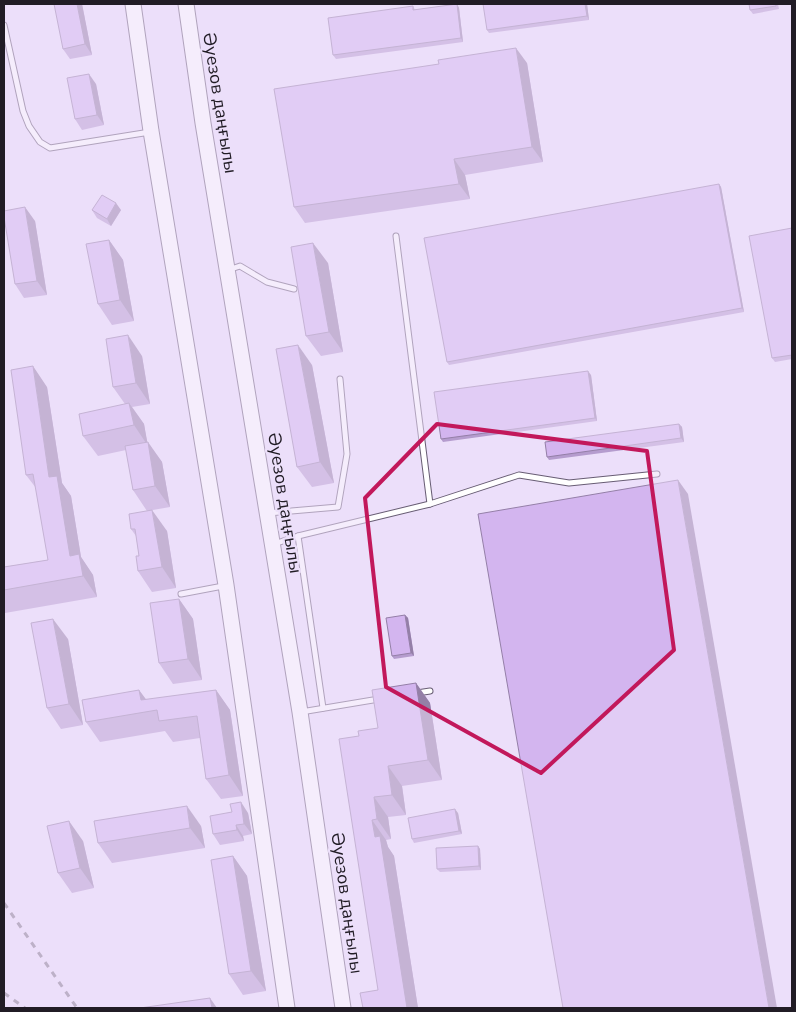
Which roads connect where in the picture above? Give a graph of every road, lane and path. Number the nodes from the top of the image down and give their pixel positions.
1 (134, 4) edge
2 (186, 4) edge
3 (4, 25) edge
4 (151, 132) junction
5 (396, 236) dead end
6 (228, 271) junction
7 (294, 289) edge
8 (340, 379) dead end
9 (657, 474) dead end
10 (430, 504) junction
11 (268, 514) junction
12 (298, 536) junction
13 (273, 545) junction
14 (226, 585) junction
15 (181, 594) dead end
16 (430, 691) dead end
17 (411, 694) edge
18 (382, 699) edge
19 (323, 708) junction
20 (300, 712) junction
21 (287, 1008) edge
22 (343, 1008) edge

1 - 4 main road
2 - 6 main road, Әуезов даңғылы
3 - 4 lane
4 - 14 main road
5 - 10 lane
6 - 7 lane
6 - 11 main road, Әуезов даңғылы
8 - 11 lane
9 - 10 lane
10 - 12 lane
11 - 13 main road, Әуезов даңғылы
12 - 13 lane
12 - 19 lane
13 - 20 main road, Әуезов даңғылы
14 - 15 lane
14 - 21 main road
16 - 17 lane
18 - 19 lane
19 - 20 lane
20 - 22 main road, Әуезов даңғылы

